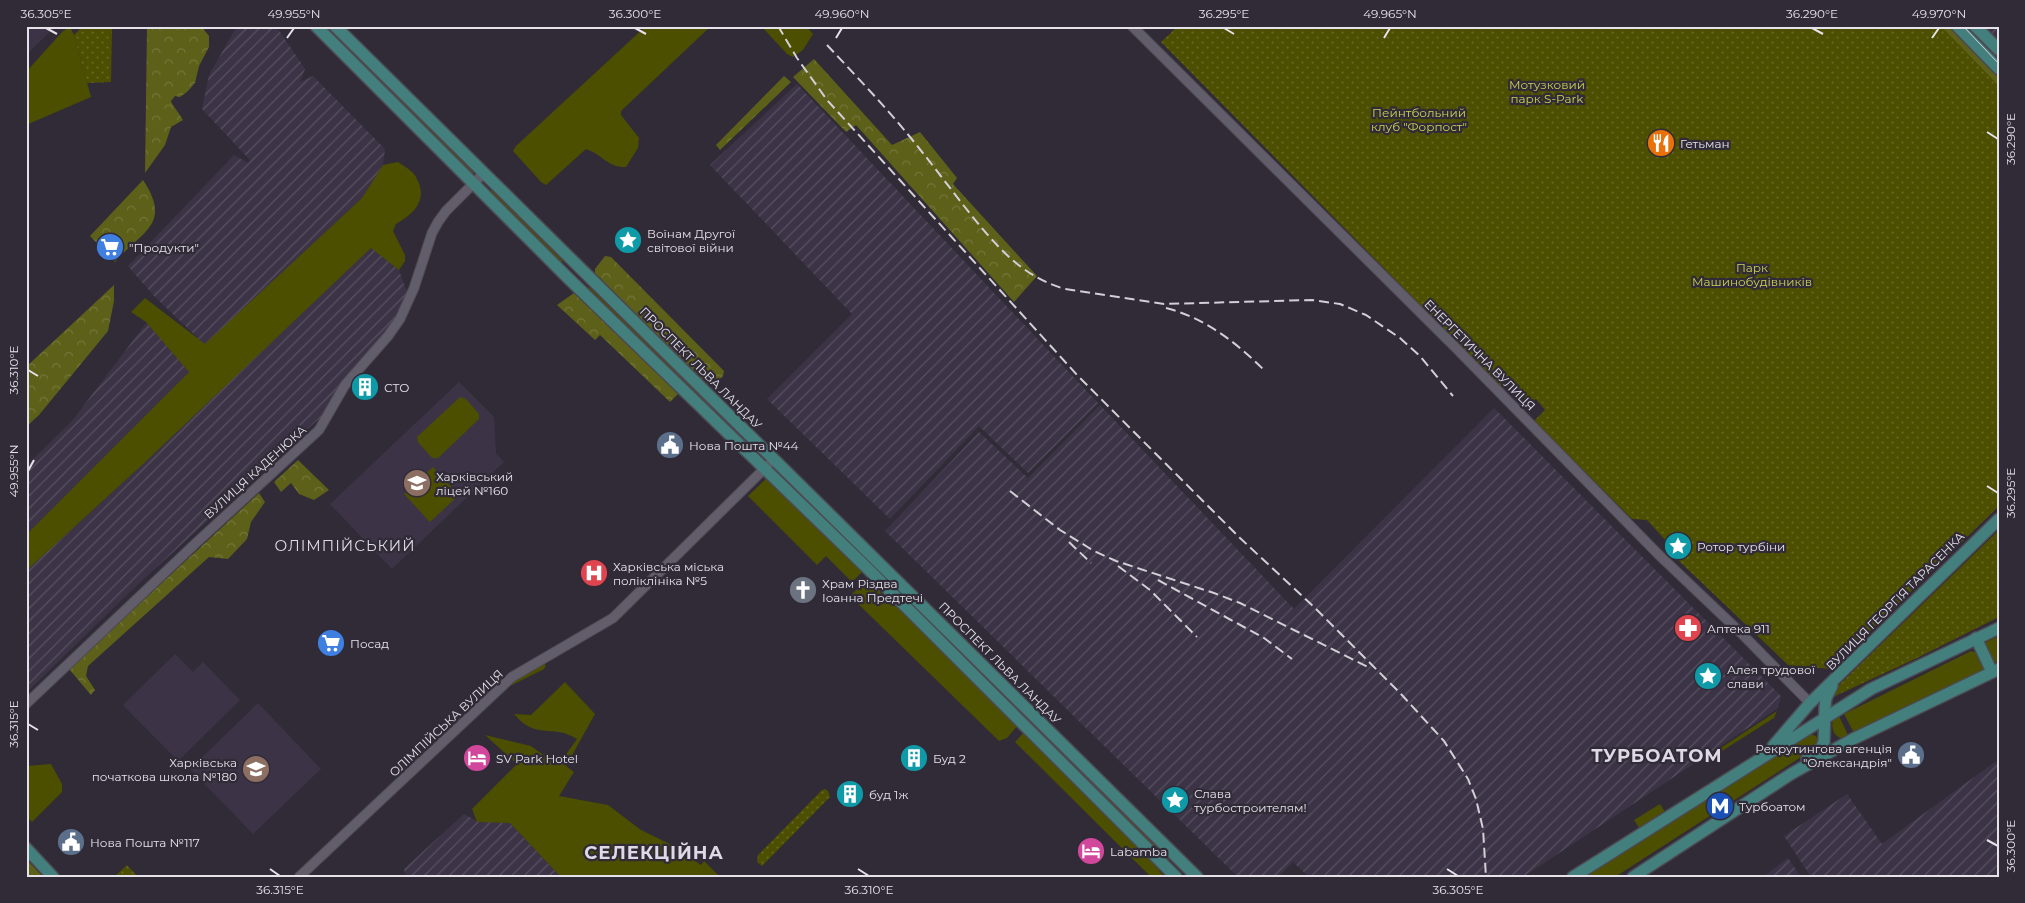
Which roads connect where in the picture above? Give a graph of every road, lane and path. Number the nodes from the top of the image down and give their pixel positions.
1 (316, 26) edge
2 (1132, 26) edge
3 (1957, 26) edge
4 (1976, 26) edge
5 (339, 30) edge
6 (333, 44) junction
7 (1999, 50) edge
8 (1999, 69) edge
9 (484, 173) junction
10 (473, 182) junction
11 (759, 445) junction
12 (750, 454) junction
13 (773, 460) junction
14 (764, 469) junction
15 (1999, 519) edge
16 (1999, 628) edge
17 (1976, 638) junction
18 (1995, 670) edge
19 (1844, 671) junction
20 (1810, 703) junction
21 (26, 704) edge
22 (1034, 717) junction
23 (1822, 720) junction
24 (1026, 726) junction
25 (1804, 731) junction
26 (1821, 748) junction
27 (1766, 754) junction
28 (1791, 774) junction
29 (26, 848) edge
30 (53, 877) edge
31 (299, 877) edge
32 (1176, 877) edge
33 (1197, 877) edge
34 (1573, 877) edge
35 (1632, 877) edge

1 - 6 main road
2 - 20 street, ЕНЕРГЕТИЧНА ВУЛИЦЯ
3 - 8 main road
4 - 7 main road
5 - 6 main road
5 - 9 main road, ПРОСПЕКТ ЛЬВА ЛАНДАУ
6 - 10 main road
9 - 10 street, ВУЛИЦЯ КАДЕНЮКА
9 - 11 main road, ПРОСПЕКТ ЛЬВА ЛАНДАУ
10 - 12 main road
10 - 21 street, ВУЛИЦЯ КАДЕНЮКА
11 - 12 main road
11 - 13 main road, ПРОСПЕКТ ЛЬВА ЛАНДАУ
12 - 14 main road
13 - 14 street, ОЛІМПІЙСЬКА ВУЛИЦЯ
13 - 22 main road, ПРОСПЕКТ ЛЬВА ЛАНДАУ
14 - 24 main road
14 - 31 street, ОЛІМПІЙСЬКА ВУЛИЦЯ
15 - 19 main road, ВУЛИЦЯ ГЕОРГІЯ ТАРАСЕНКА
16 - 17 main road
17 - 18 main road
17 - 23 main road
18 - 28 main road
19 - 20 main road, ВУЛИЦЯ ГЕОРГІЯ ТАРАСЕНКА
19 - 23 main road
20 - 23 main road
20 - 27 main road, ВУЛИЦЯ ГЕОРГІЯ ТАРАСЕНКА
22 - 24 main road
22 - 33 main road, ПРОСПЕКТ ЛЬВА ЛАНДАУ
23 - 25 main road
23 - 26 main road
24 - 32 main road
25 - 26 main road
25 - 27 main road
26 - 28 main road
27 - 34 main road
28 - 35 main road
29 - 30 main road

